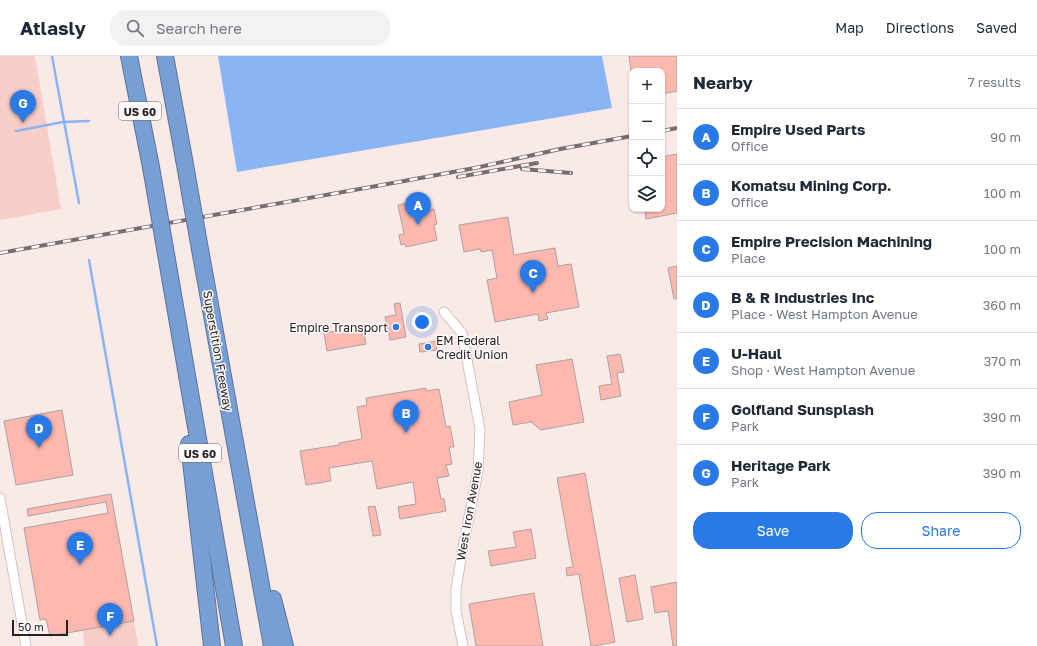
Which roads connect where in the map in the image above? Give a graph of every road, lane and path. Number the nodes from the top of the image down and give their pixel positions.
1 (129, 56) edge
2 (166, 58) edge
3 (167, 260) junction
4 (444, 312) dead end
5 (240, 465) junction
6 (0, 498) edge
7 (26, 646) edge
8 (212, 646) edge
9 (234, 646) edge
10 (272, 646) edge
11 (285, 646) edge
12 (463, 646) edge

1 - 3 highway, US 60, bridge
2 - 5 highway, Superstition Freeway / US 60, bridge
3 - 8 highway
3 - 9 highway, US 60
4 - 12 street, West Iron Avenue
5 - 10 highway, Superstition Freeway / US 60
5 - 11 highway
6 - 7 street

